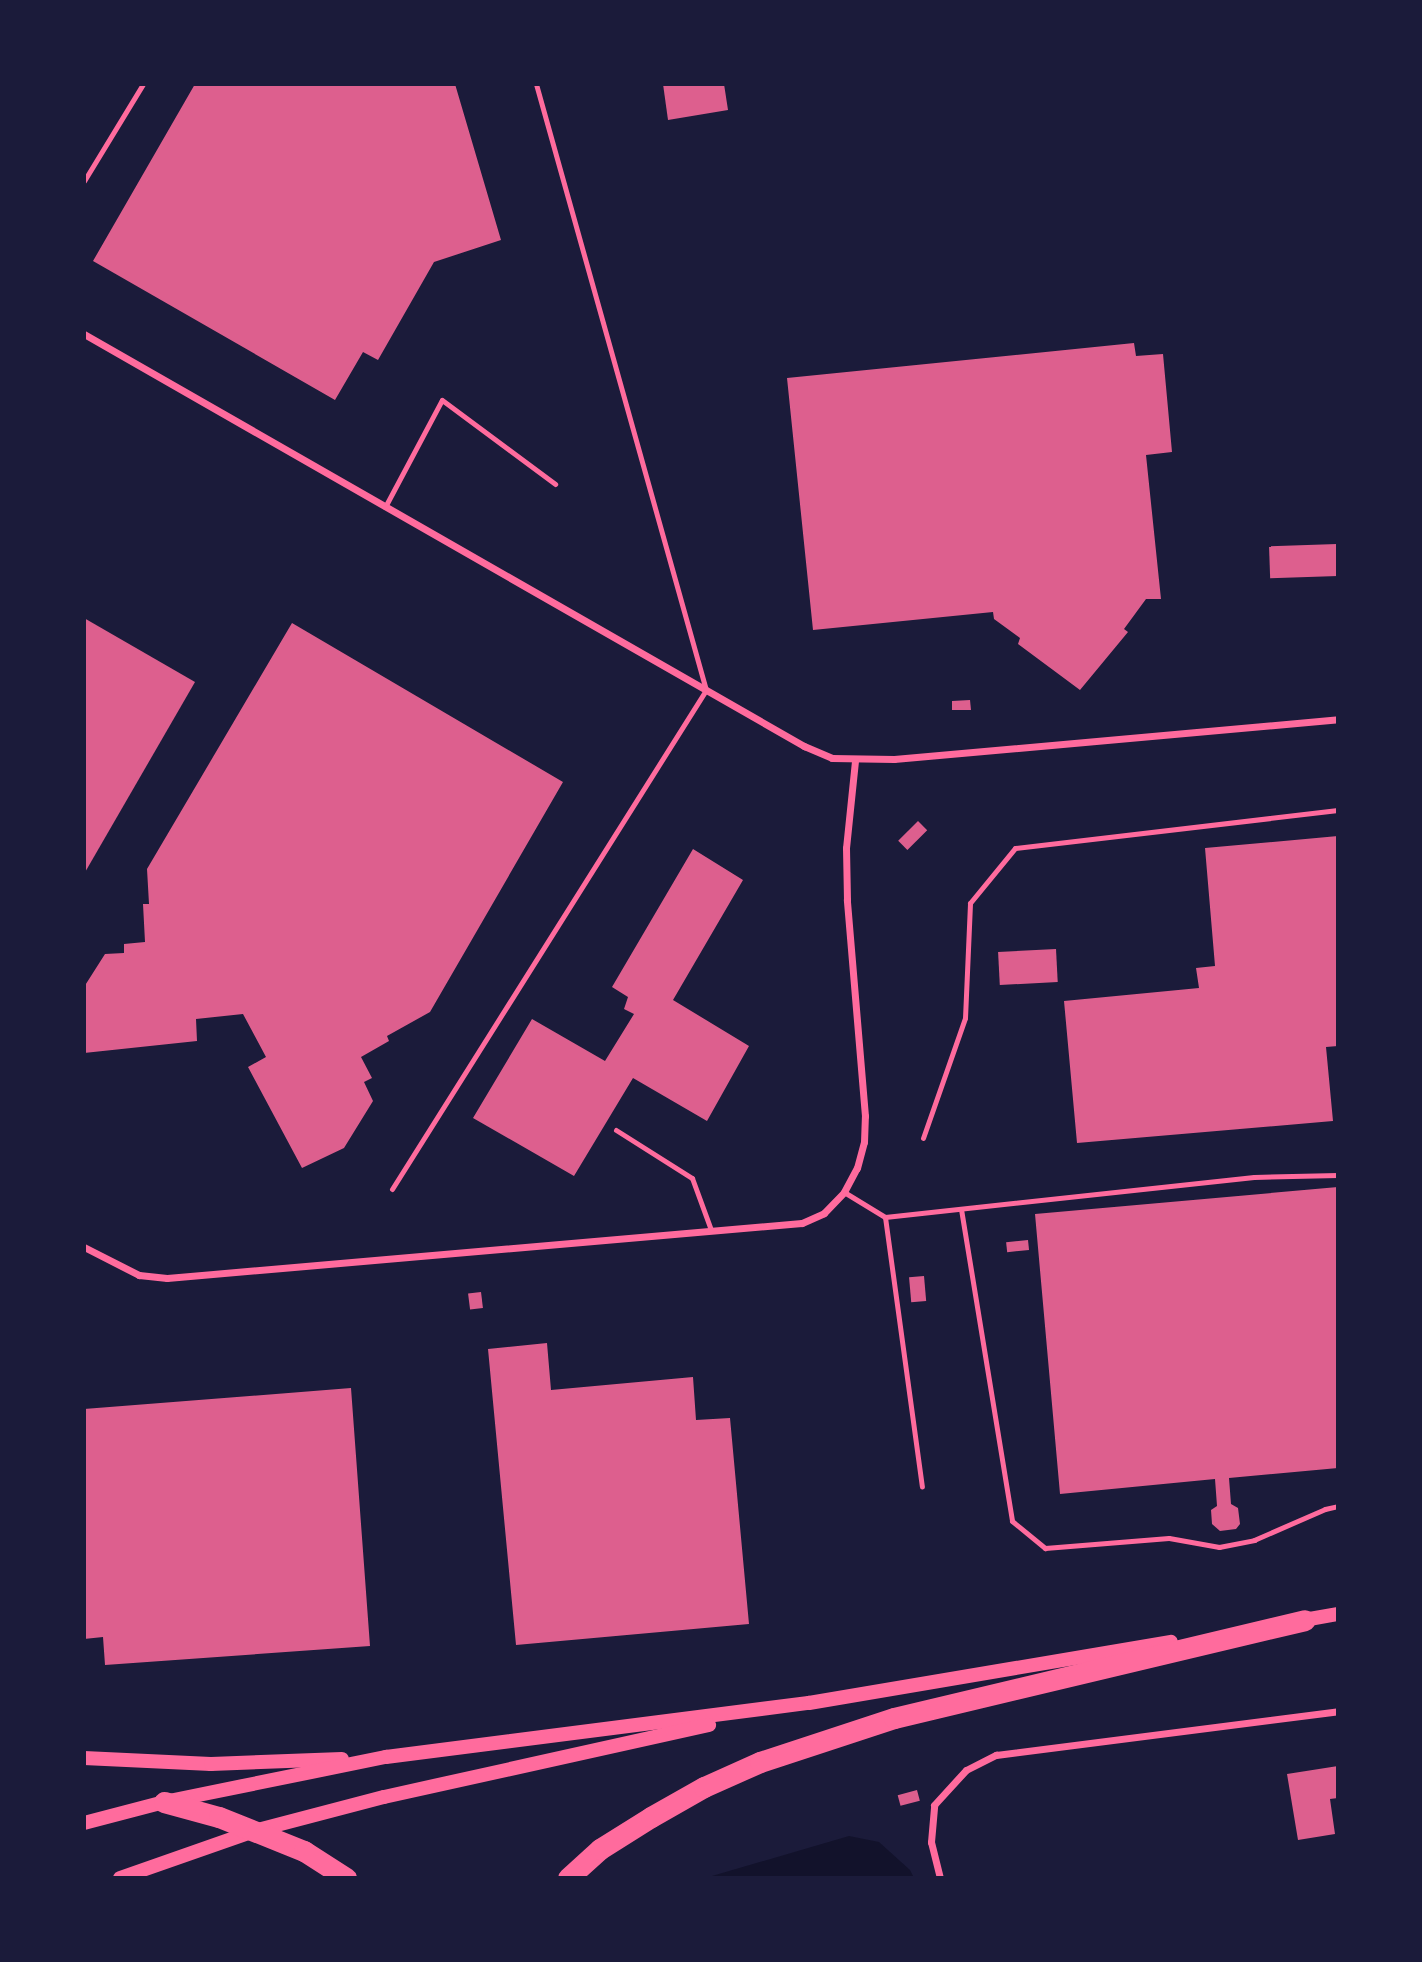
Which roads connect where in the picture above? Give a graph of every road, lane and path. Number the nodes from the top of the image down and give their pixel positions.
1 (143, 84) edge
2 (536, 84) edge
3 (84, 181) edge
4 (84, 334) edge
5 (555, 484) dead end
6 (385, 507) junction
7 (706, 690) junction
8 (1338, 719) edge
9 (855, 761) junction
10 (1338, 810) edge
11 (616, 1130) dead end
12 (923, 1138) dead end
13 (1338, 1175) edge
14 (392, 1189) dead end
15 (844, 1192) junction
16 (961, 1209) junction
17 (885, 1217) junction
18 (712, 1230) junction
19 (84, 1247) edge
20 (922, 1486) dead end
21 (1338, 1506) edge
22 (1338, 1614) edge
23 (1304, 1620) junction
24 (809, 1703) junction
25 (1338, 1712) edge
26 (386, 1757) junction
27 (84, 1758) edge
28 (164, 1802) junction
29 (84, 1823) edge
30 (254, 1831) junction
31 (120, 1878) edge
32 (345, 1878) edge
33 (568, 1878) edge
34 (940, 1878) edge

1 - 3 lane
2 - 7 lane
4 - 6 street
5 - 6 lane
6 - 7 street
7 - 9 street
7 - 14 lane
8 - 9 street
9 - 15 street
10 - 12 lane
11 - 18 lane
13 - 16 lane
15 - 17 lane
15 - 18 street
16 - 17 lane
16 - 21 lane
17 - 20 lane
18 - 19 street
22 - 23 main road
23 - 24 main road
23 - 33 highway
24 - 26 main road
24 - 30 main road
25 - 34 street
26 - 27 main road
26 - 28 main road
28 - 29 main road
28 - 30 highway
30 - 31 main road
30 - 32 highway

